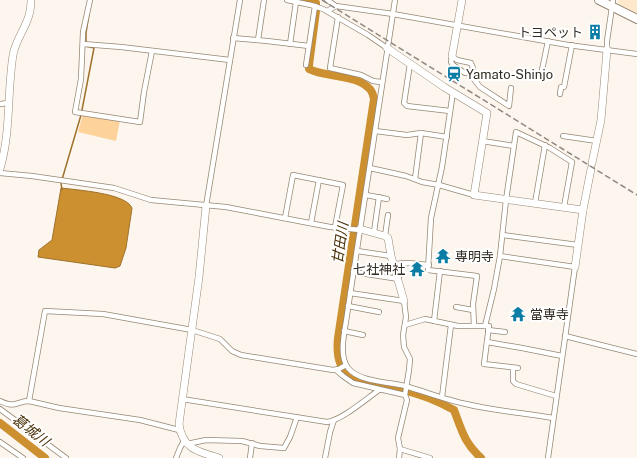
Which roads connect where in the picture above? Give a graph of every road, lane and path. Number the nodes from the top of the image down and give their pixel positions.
1 (31, 0) edge
2 (90, 0) edge
3 (240, 0) edge
4 (264, 0) edge
5 (287, 0) edge
6 (327, 0) edge
7 (395, 0) edge
8 (462, 0) edge
9 (599, 0) edge
10 (296, 2) junction
11 (612, 3) edge
12 (317, 6) junction
13 (336, 6) junction
14 (327, 11) junction
15 (392, 14) junction
16 (338, 17) junction
17 (637, 19) edge
18 (458, 25) junction
19 (234, 38) junction
20 (258, 40) junction
21 (548, 41) junction
22 (85, 44) junction
23 (290, 44) junction
24 (572, 45) junction
25 (309, 46) junction
26 (387, 48) junction
27 (607, 50) junction
28 (152, 51) junction
29 (637, 54) edge
30 (452, 56) junction
31 (230, 60) junction
32 (410, 64) junction
33 (306, 65) dead end
34 (542, 70) dead end
35 (469, 73) junction
36 (381, 82) junction
37 (511, 88) dead end
38 (453, 92) junction
39 (560, 94) dead end
40 (8, 103) junction
41 (0, 104) edge
42 (450, 111) junction
43 (375, 130) junction
44 (421, 134) junction
45 (563, 136) dead end
46 (447, 137) junction
47 (482, 141) junction
48 (597, 141) junction
49 (545, 145) junction
50 (514, 146) junction
51 (370, 168) junction
52 (0, 169) edge
53 (0, 173) edge
54 (415, 179) junction
55 (319, 180) junction
56 (439, 185) junction
57 (474, 195) junction
58 (366, 196) junction
59 (379, 197) junction
60 (386, 199) dead end
61 (506, 200) junction
62 (535, 203) junction
63 (206, 206) junction
64 (564, 207) junction
65 (583, 210) junction
66 (388, 215) dead end
67 (285, 218) junction
68 (311, 223) junction
69 (335, 227) junction
70 (360, 230) junction
71 (374, 232) junction
72 (503, 235) junction
73 (385, 236) junction
74 (578, 245) junction
75 (357, 251) junction
76 (391, 256) junction
77 (500, 256) junction
78 (394, 264) junction
79 (429, 265) junction
80 (575, 267) junction
81 (440, 271) junction
82 (353, 272) junction
83 (398, 279) junction
84 (350, 293) junction
85 (404, 301) junction
86 (348, 306) junction
87 (456, 307) dead end
88 (473, 310) junction
89 (379, 312) dead end
90 (434, 321) junction
91 (405, 325) junction
92 (451, 325) junction
93 (474, 326) junction
94 (485, 326) junction
95 (192, 330) junction
96 (488, 330) junction
97 (344, 331) junction
98 (505, 332) dead end
99 (363, 335) dead end
100 (565, 336) junction
101 (487, 342) junction
102 (637, 354) edge
103 (562, 356) junction
104 (341, 367) junction
105 (379, 390) junction
106 (406, 391) junction
107 (556, 396) junction
108 (442, 397) junction
109 (182, 399) junction
110 (0, 401) edge
111 (29, 401) junction
112 (0, 410) edge
113 (297, 417) junction
114 (553, 418) junction
115 (334, 420) junction
116 (179, 430) junction
117 (0, 442) edge
118 (185, 442) junction
119 (252, 443) junction
120 (400, 448) junction
121 (22, 458) edge
122 (66, 458) edge
123 (176, 458) edge
124 (219, 458) edge
125 (250, 458) edge
126 (325, 458) edge
127 (399, 458) edge
128 (430, 458) edge
129 (548, 458) edge

1 - 40 street
2 - 22 street
3 - 19 street
4 - 20 street
5 - 10 street
6 - 13 street
7 - 15 street
8 - 18 street
9 - 11 highway
10 - 12 street
10 - 23 street
11 - 17 highway
11 - 27 street
12 - 14 street
12 - 25 street
13 - 14 street
13 - 15 street
14 - 16 street
15 - 18 street
15 - 26 street
16 - 26 street
16 - 36 street
18 - 21 street
18 - 30 street
19 - 20 street
19 - 31 street
20 - 23 street
21 - 24 street
21 - 34 street
22 - 28 street
22 - 28 street
23 - 25 street
24 - 27 street
24 - 39 street
25 - 33 street
26 - 32 street
26 - 36 street
27 - 29 street
27 - 48 street
28 - 31 street
30 - 35 street
30 - 35 street
31 - 63 street
32 - 38 street
32 - 42 street
35 - 37 street
36 - 43 street
38 - 42 street
38 - 47 street
40 - 41 street
40 - 52 street
42 - 46 street
43 - 44 street
43 - 51 street
44 - 46 street
44 - 54 street
45 - 48 street
46 - 56 street
47 - 50 street
47 - 57 street
48 - 65 street
49 - 50 street
49 - 62 street
49 - 64 street
50 - 61 street
51 - 54 street
51 - 58 street
53 - 63 street
54 - 56 street
55 - 67 street
55 - 68 street
55 - 69 street
56 - 57 street
56 - 79 street
57 - 61 street
58 - 59 street
58 - 70 street
59 - 60 street
59 - 71 street
61 - 62 street
61 - 72 street
62 - 64 street
63 - 67 street
63 - 95 street
64 - 65 street
65 - 74 street
66 - 73 street
67 - 68 street
68 - 69 street
69 - 70 street
70 - 71 street
70 - 75 street
71 - 73 street
72 - 74 street
72 - 77 street
73 - 76 street
74 - 80 street
75 - 76 street
75 - 82 street
76 - 78 street
77 - 80 street
77 - 94 street
78 - 79 street
78 - 83 street
79 - 81 street
80 - 100 street
81 - 88 street
81 - 90 street
82 - 83 street
82 - 84 street
83 - 85 street
84 - 85 street
84 - 86 street
85 - 91 street
86 - 89 street
86 - 97 street
87 - 88 street
88 - 93 street
90 - 91 street
90 - 92 street
91 - 106 street
92 - 93 street
92 - 108 street
93 - 94 street
94 - 96 street
95 - 104 street
95 - 109 street
95 - 111 street
96 - 98 street
96 - 101 street
97 - 99 street
97 - 104 street
100 - 102 street
100 - 103 street
101 - 103 street
101 - 107 street
103 - 107 street
104 - 105 street
104 - 106 street
105 - 106 street
105 - 115 street
106 - 108 street
106 - 120 street
107 - 114 street
108 - 114 street
109 - 113 street
109 - 116 street
110 - 111 street
111 - 116 street
112 - 122 street
113 - 115 street
113 - 119 street
114 - 129 street
115 - 126 street
116 - 118 street
117 - 121 street
118 - 119 street
118 - 123 street
118 - 124 street
119 - 125 street
120 - 127 street
120 - 128 street

